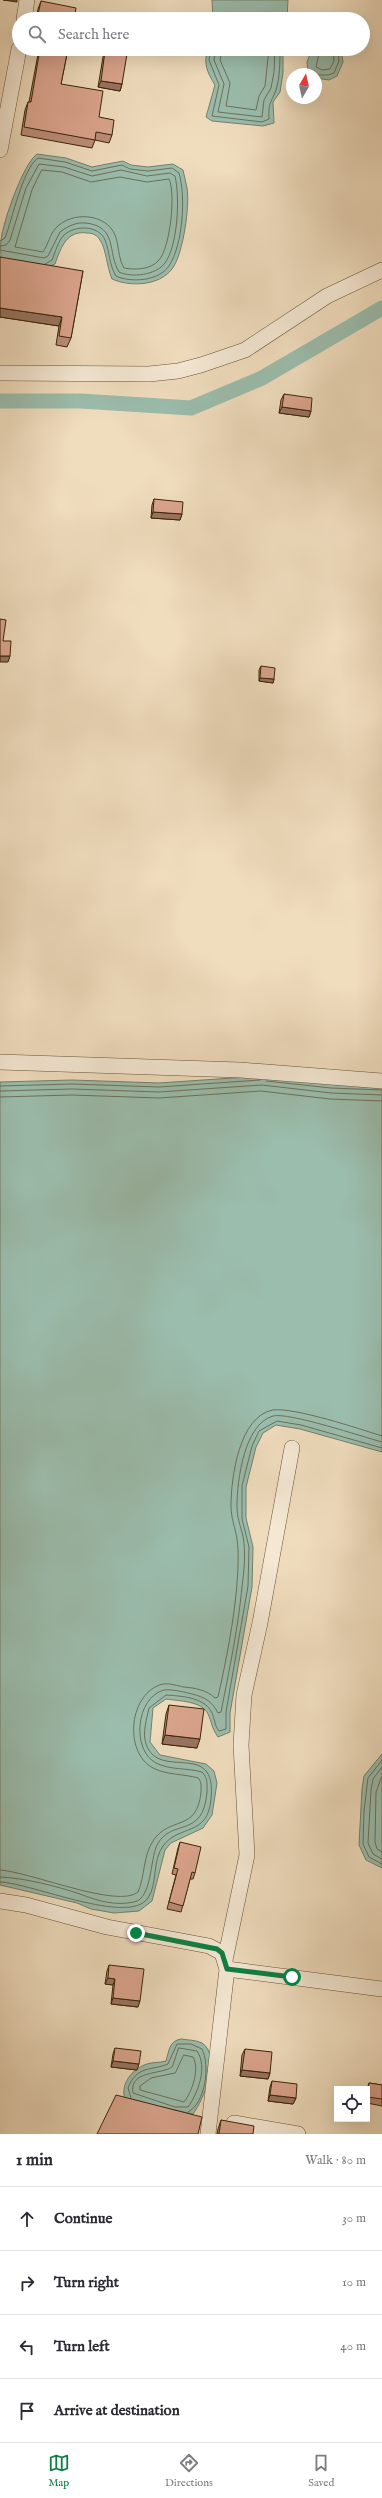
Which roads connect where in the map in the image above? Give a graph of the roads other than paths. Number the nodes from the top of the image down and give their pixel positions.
1 (27, 0) edge
2 (25, 12) edge
3 (18, 56) edge
4 (0, 150) edge
5 (382, 270) edge
6 (0, 373) edge
7 (0, 1062) edge
8 (382, 1081) edge
9 (292, 1448) dead end
10 (0, 1901) edge
11 (226, 1964) junction
12 (382, 1989) edge
13 (209, 2118) junction
14 (208, 2134) edge
15 (298, 2134) edge

1 - 2 street
3 - 4 street
5 - 6 street
7 - 8 street
9 - 11 street
10 - 11 street
11 - 12 street
11 - 13 street
13 - 14 street
13 - 15 street

